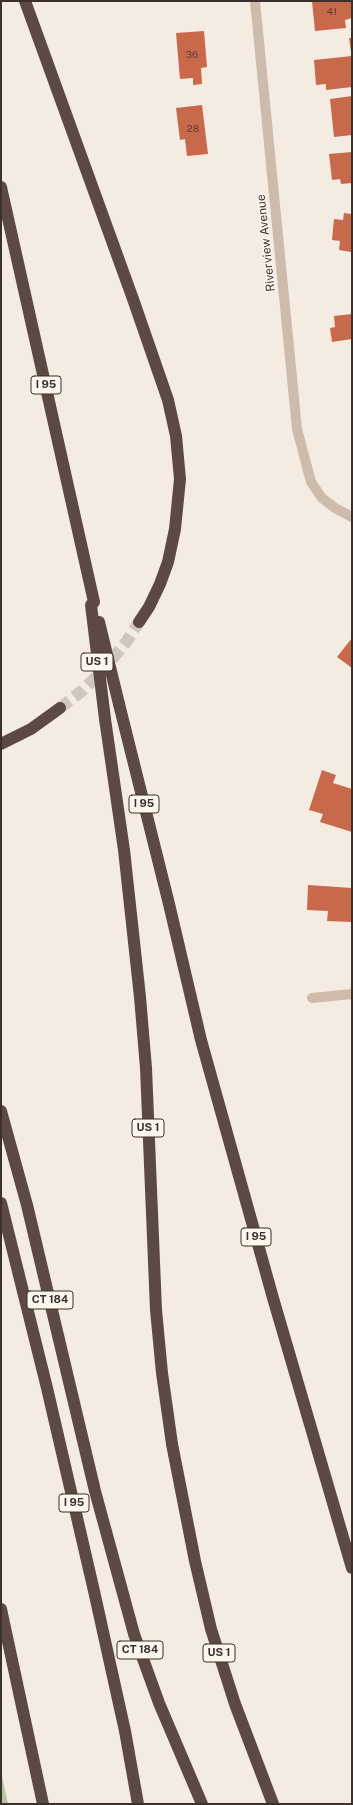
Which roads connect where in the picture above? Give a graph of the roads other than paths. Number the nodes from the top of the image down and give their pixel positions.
1 (25, 1) edge
2 (255, 1) edge
3 (1, 186) edge
4 (352, 517) edge
5 (89, 584) joint
6 (92, 604) junction
7 (139, 622) tunnel mouth
8 (60, 708) tunnel mouth
9 (1, 744) edge
10 (352, 994) edge
11 (312, 998) dead end
12 (1, 1111) edge
13 (1, 1203) edge
14 (352, 1568) edge
15 (1, 1609) edge
16 (258, 1766) junction
17 (43, 1804) edge
18 (138, 1804) edge
19 (202, 1804) edge
20 (273, 1804) edge
21 (278, 1804) edge

1 - 7 highway
2 - 4 street, Riverview Avenue
3 - 5 highway, I 95
5 - 6 highway, US 1
6 - 14 highway, I 95, bridge
6 - 16 highway, US 1, bridge
8 - 9 highway
10 - 11 street
12 - 19 highway, CT 184
13 - 18 highway, I 95
15 - 17 highway
16 - 20 highway, US 1
16 - 21 highway

